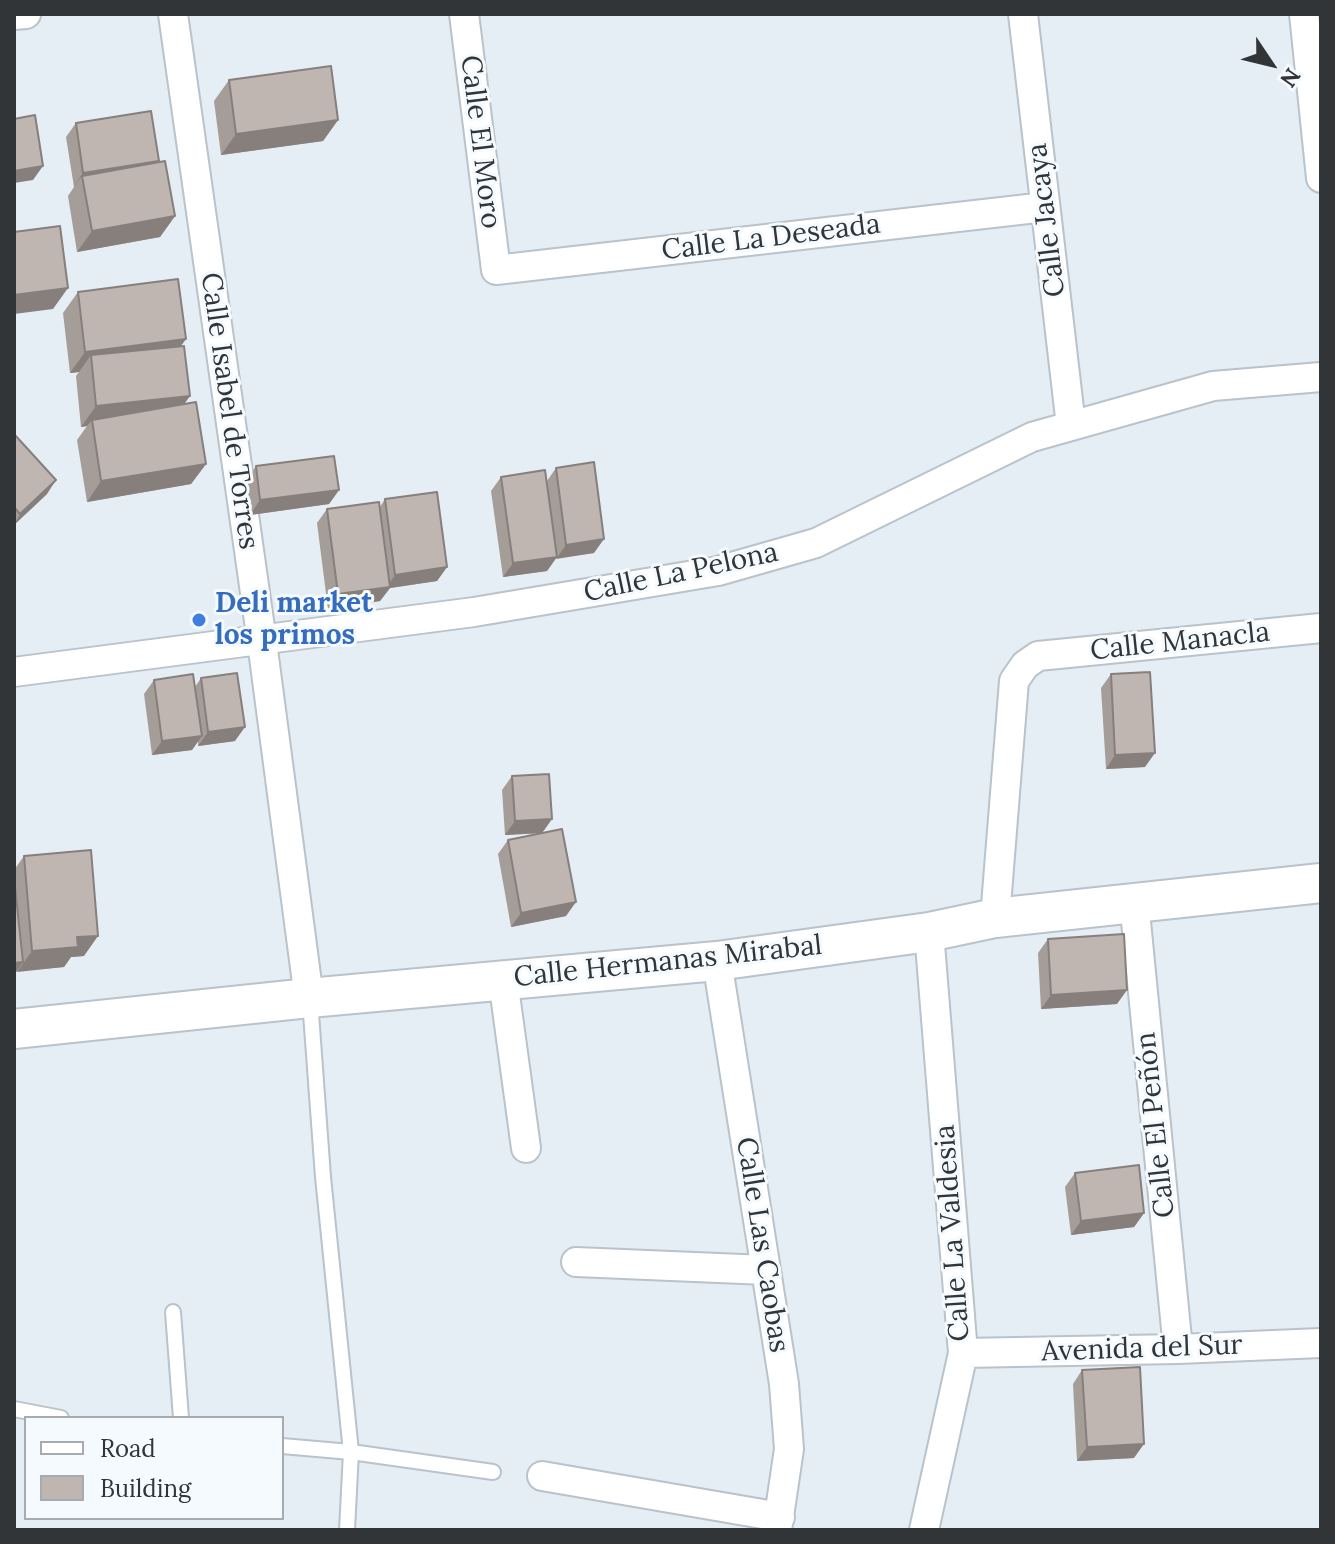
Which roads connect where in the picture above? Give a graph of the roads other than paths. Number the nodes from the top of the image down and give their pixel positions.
1 (26, 14) edge
2 (173, 14) edge
3 (464, 14) edge
4 (1023, 14) edge
5 (1304, 14) edge
6 (14, 15) edge
7 (1318, 121) edge
8 (1321, 178) edge
9 (1045, 207) junction
10 (496, 270) joint
11 (1321, 377) edge
12 (1071, 426) junction
13 (1321, 628) edge
14 (262, 642) junction
15 (14, 672) edge
16 (1321, 883) edge
17 (1134, 901) junction
18 (995, 918) junction
19 (929, 932) junction
20 (717, 961) junction
21 (503, 980) junction
22 (309, 998) junction
23 (14, 1029) edge
24 (526, 1148) dead end
25 (576, 1262) dead end
26 (766, 1270) junction
27 (173, 1312) dead end
28 (1321, 1343) edge
29 (1178, 1349) junction
30 (963, 1353) junction
31 (14, 1409) edge
32 (51, 1416) edge
33 (181, 1416) edge
34 (284, 1446) edge
35 (351, 1452) junction
36 (493, 1472) dead end
37 (542, 1476) dead end
38 (779, 1523) edge
39 (347, 1530) edge
40 (924, 1530) edge

1 - 6 street
2 - 14 street, Calle Isabel de Torres
3 - 10 street, Calle El Moro
4 - 9 street, Calle Jacaya
5 - 7 street
7 - 8 street
9 - 10 street, Calle La Deseada
9 - 12 street, Calle Jacaya
11 - 12 street, Calle La Pelona
12 - 14 street, Calle La Pelona
13 - 18 street, Calle Manacla
14 - 15 street, Calle La Pelona
14 - 22 street, Calle Isabel de Torres
16 - 17 street, Calle Hermanas Mirabal
17 - 18 street, Calle Hermanas Mirabal
17 - 29 street, Calle El Peñón
18 - 19 street, Calle Hermanas Mirabal
19 - 20 street, Calle Hermanas Mirabal
19 - 30 street, Calle La Valdesia
20 - 21 street, Calle Hermanas Mirabal
20 - 26 street, Calle Las Caobas
21 - 22 street, Calle Hermanas Mirabal
21 - 24 street
22 - 23 street, Calle Hermanas Mirabal
22 - 35 lane
25 - 26 street
26 - 38 street, Calle Las Caobas
27 - 33 lane
28 - 29 street, Avenida del Sur
29 - 30 street, Avenida del Sur
30 - 40 street, Calle La Valdesia
31 - 32 lane
34 - 35 lane
35 - 36 lane
35 - 39 lane
37 - 38 street

